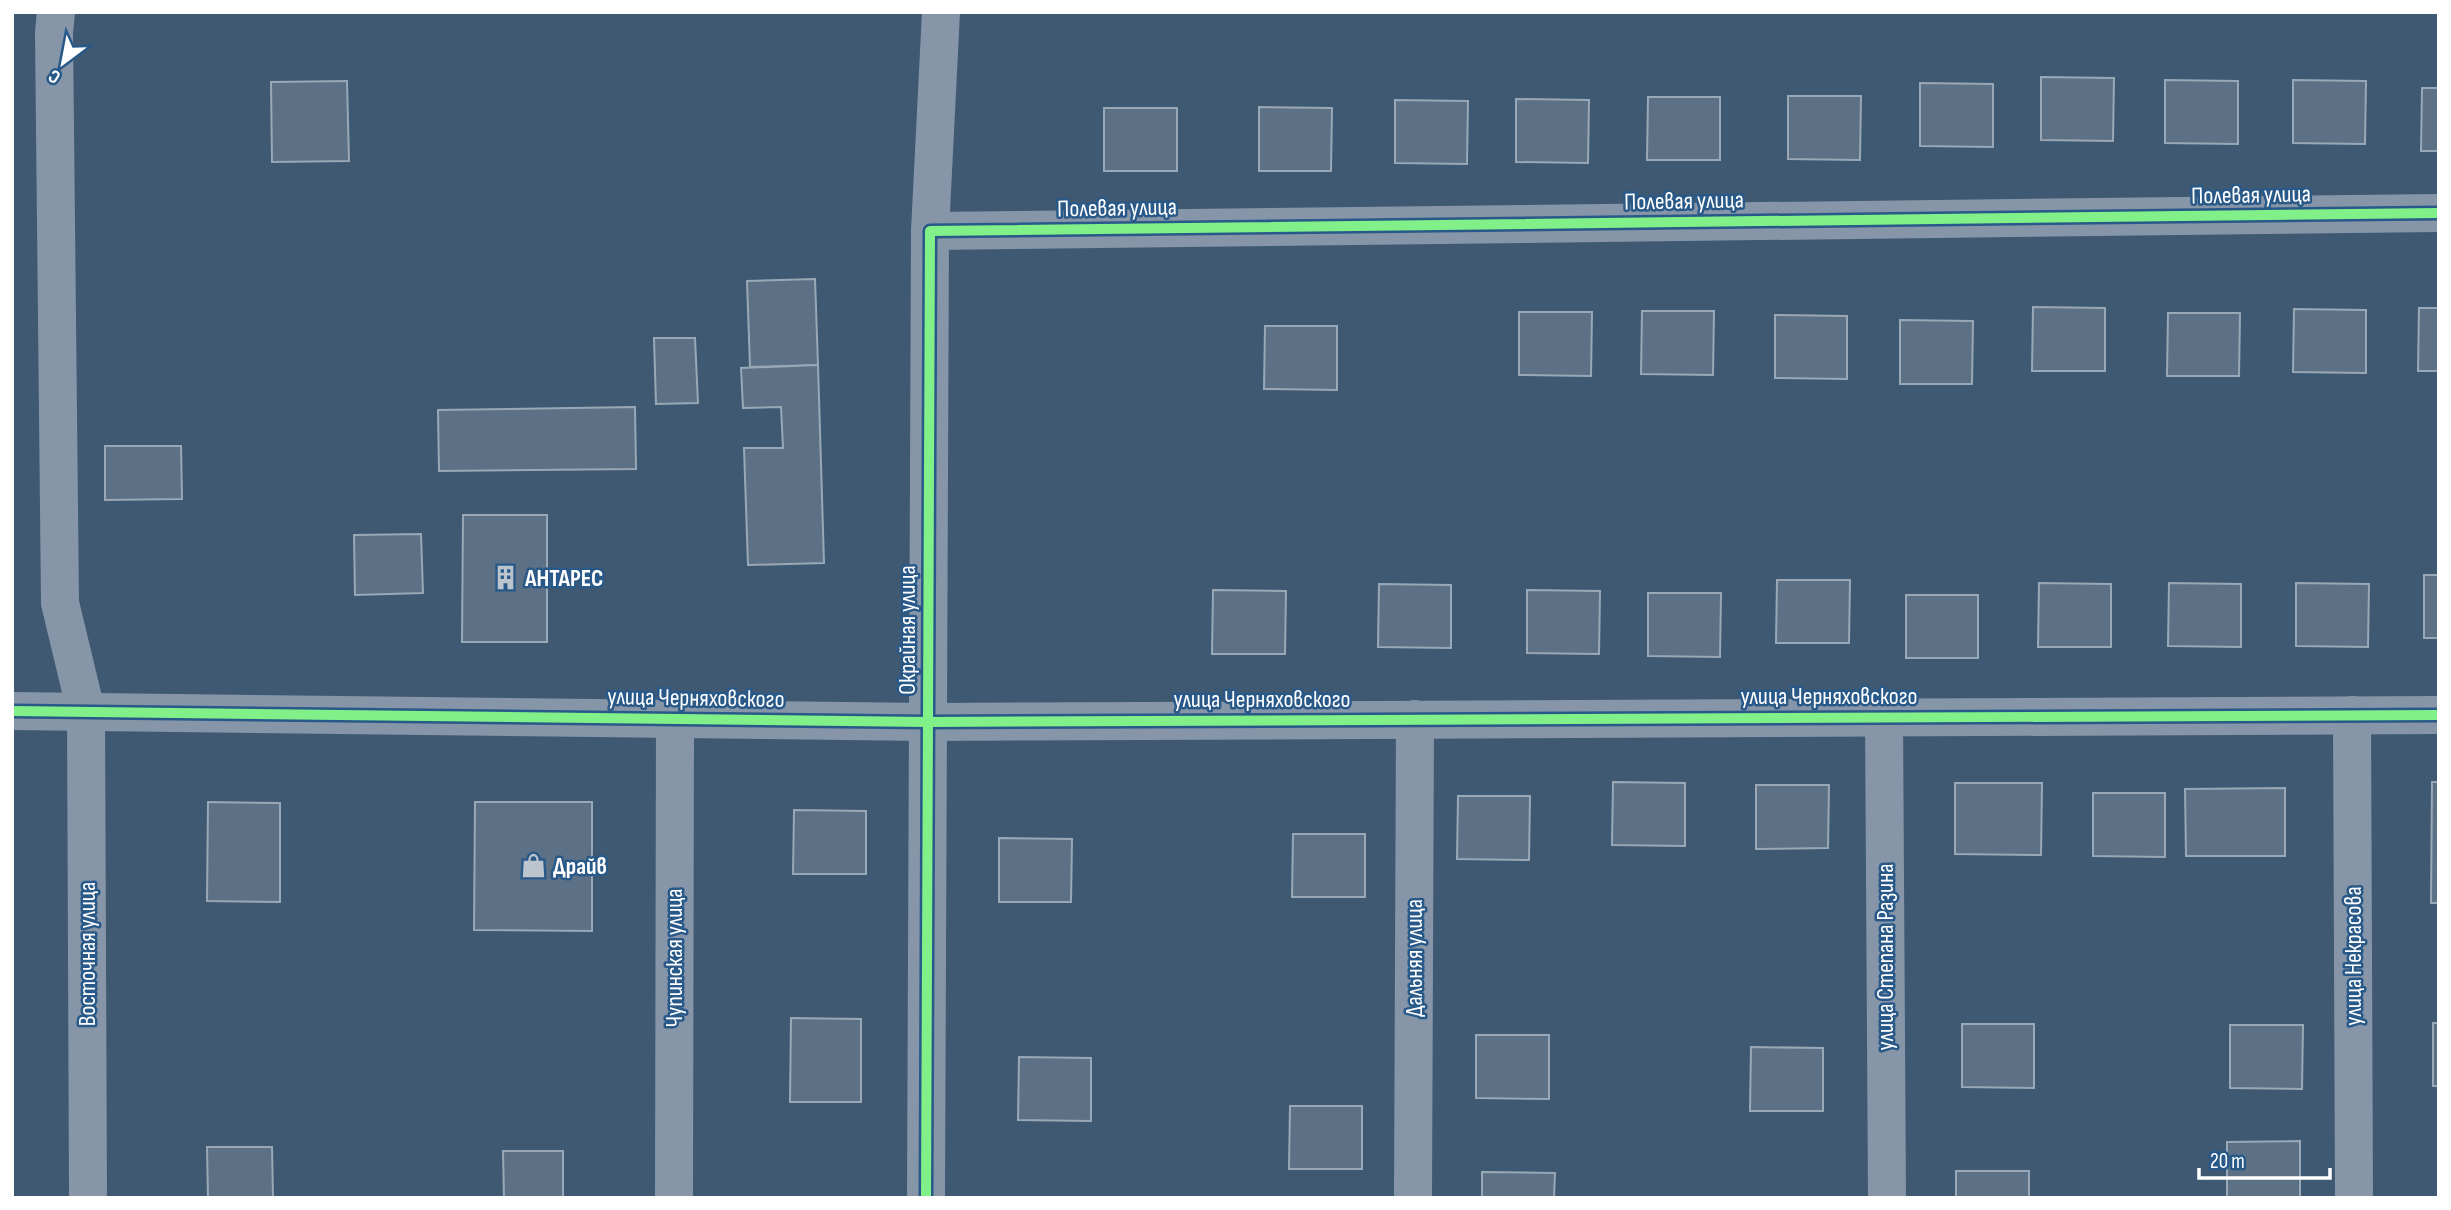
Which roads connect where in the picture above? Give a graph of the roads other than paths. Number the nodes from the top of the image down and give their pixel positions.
1 (56, 12) edge
2 (941, 12) edge
3 (2439, 213) edge
4 (930, 231) junction
5 (12, 711) edge
6 (86, 711) junction
7 (2353, 715) junction
8 (2439, 715) edge
9 (1884, 717) junction
10 (675, 719) junction
11 (1415, 719) junction
12 (927, 722) junction
13 (88, 1198) edge
14 (674, 1198) edge
15 (926, 1198) edge
16 (1413, 1198) edge
17 (1887, 1198) edge
18 (2354, 1198) edge

1 - 6 street, Восточная улица
2 - 4 street, Окрайная улица
3 - 4 street, Полевая улица
4 - 12 street, Окрайная улица
5 - 6 street, улица Черняховского
6 - 10 street, улица Черняховского
6 - 13 street, Восточная улица
7 - 8 street, улица Черняховского
7 - 9 street, улица Черняховского
7 - 18 street, улица Некрасова
9 - 11 street, улица Черняховского
9 - 17 street, улица Степана Разина
10 - 12 street, улица Черняховского
10 - 14 street, Чупинская улица
11 - 12 street, улица Черняховского
11 - 16 street, Дальняя улица
12 - 15 street, Окрайная улица

